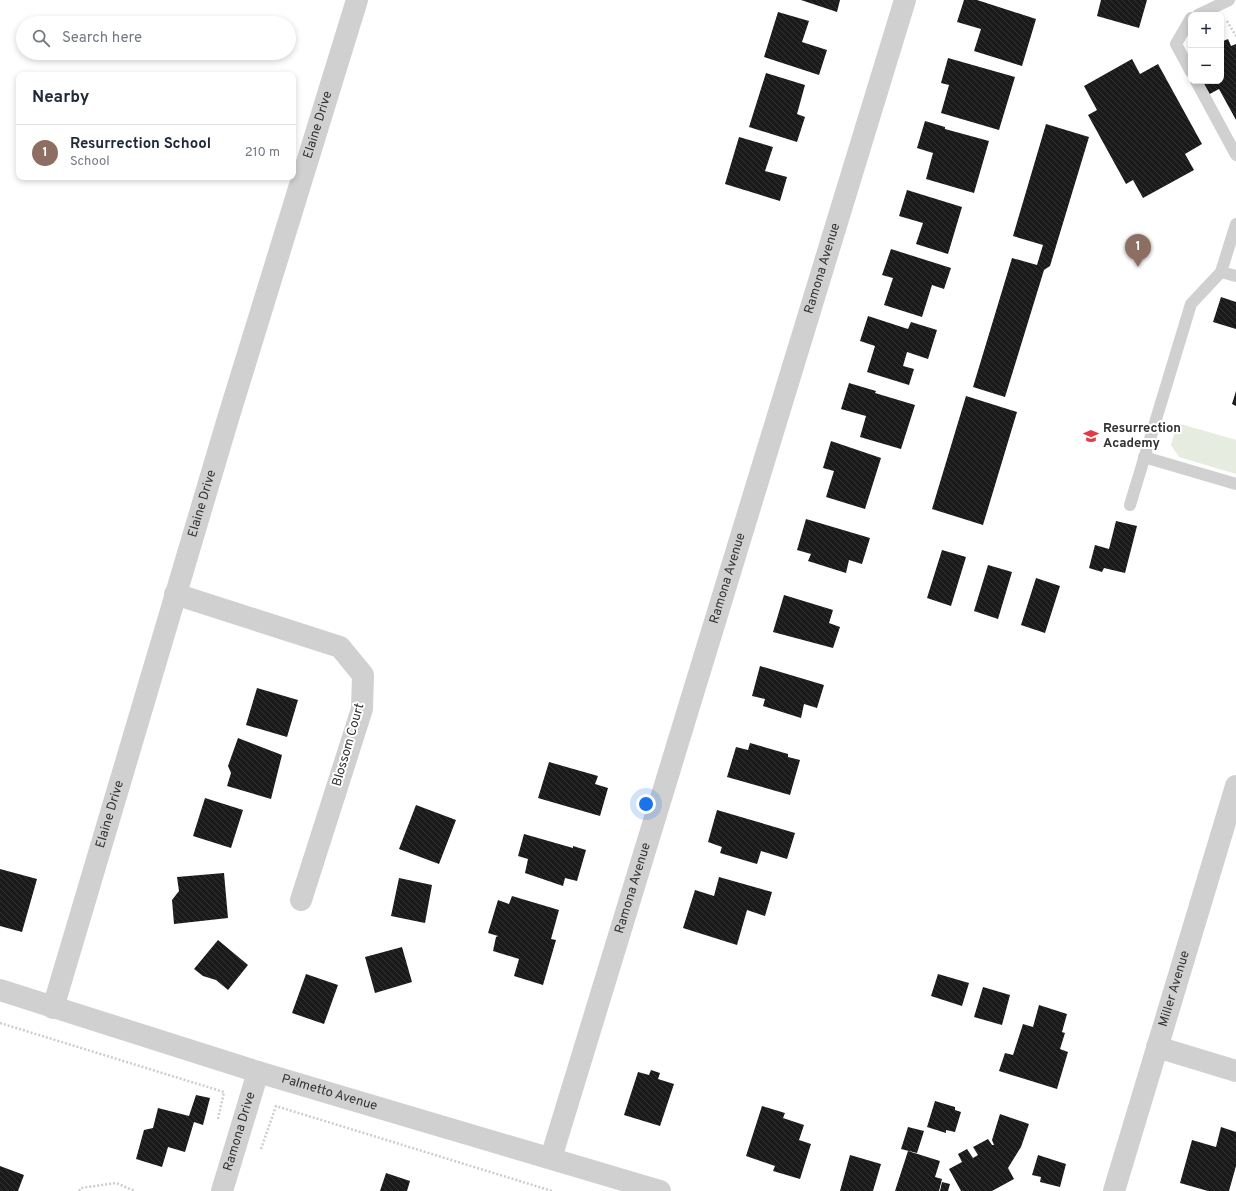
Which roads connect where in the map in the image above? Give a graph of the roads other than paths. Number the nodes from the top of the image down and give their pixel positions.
1 (357, 0) edge
2 (905, 0) edge
3 (1229, 0) edge
4 (1204, 12) edge
5 (1188, 23) edge
6 (1188, 66) edge
7 (1198, 84) edge
8 (1236, 155) edge
9 (1236, 224) edge
10 (1221, 272) junction
11 (1236, 276) edge
12 (1144, 457) junction
13 (1236, 484) edge
14 (1130, 504) dead end
15 (175, 594) junction
16 (1236, 786) edge
17 (302, 900) dead end
18 (0, 990) edge
19 (53, 1008) junction
20 (1157, 1047) junction
21 (1236, 1071) edge
22 (258, 1072) junction
23 (551, 1158) junction
24 (222, 1191) edge
25 (660, 1191) edge
26 (1114, 1191) edge

1 - 15 street, Elaine Drive
2 - 23 street, Ramona Avenue
3 - 4 lane
5 - 6 lane
7 - 8 lane
9 - 10 lane
10 - 11 lane
10 - 12 lane
12 - 13 lane
12 - 14 lane
15 - 17 street, Blossom Court
15 - 19 street, Elaine Drive
16 - 20 street, Miller Avenue
18 - 19 street, Palmetto Avenue
19 - 22 street, Palmetto Avenue
20 - 21 street
20 - 26 street, Miller Avenue
22 - 23 street, Palmetto Avenue
22 - 24 street, Ramona Drive
23 - 25 street, Palmetto Avenue

